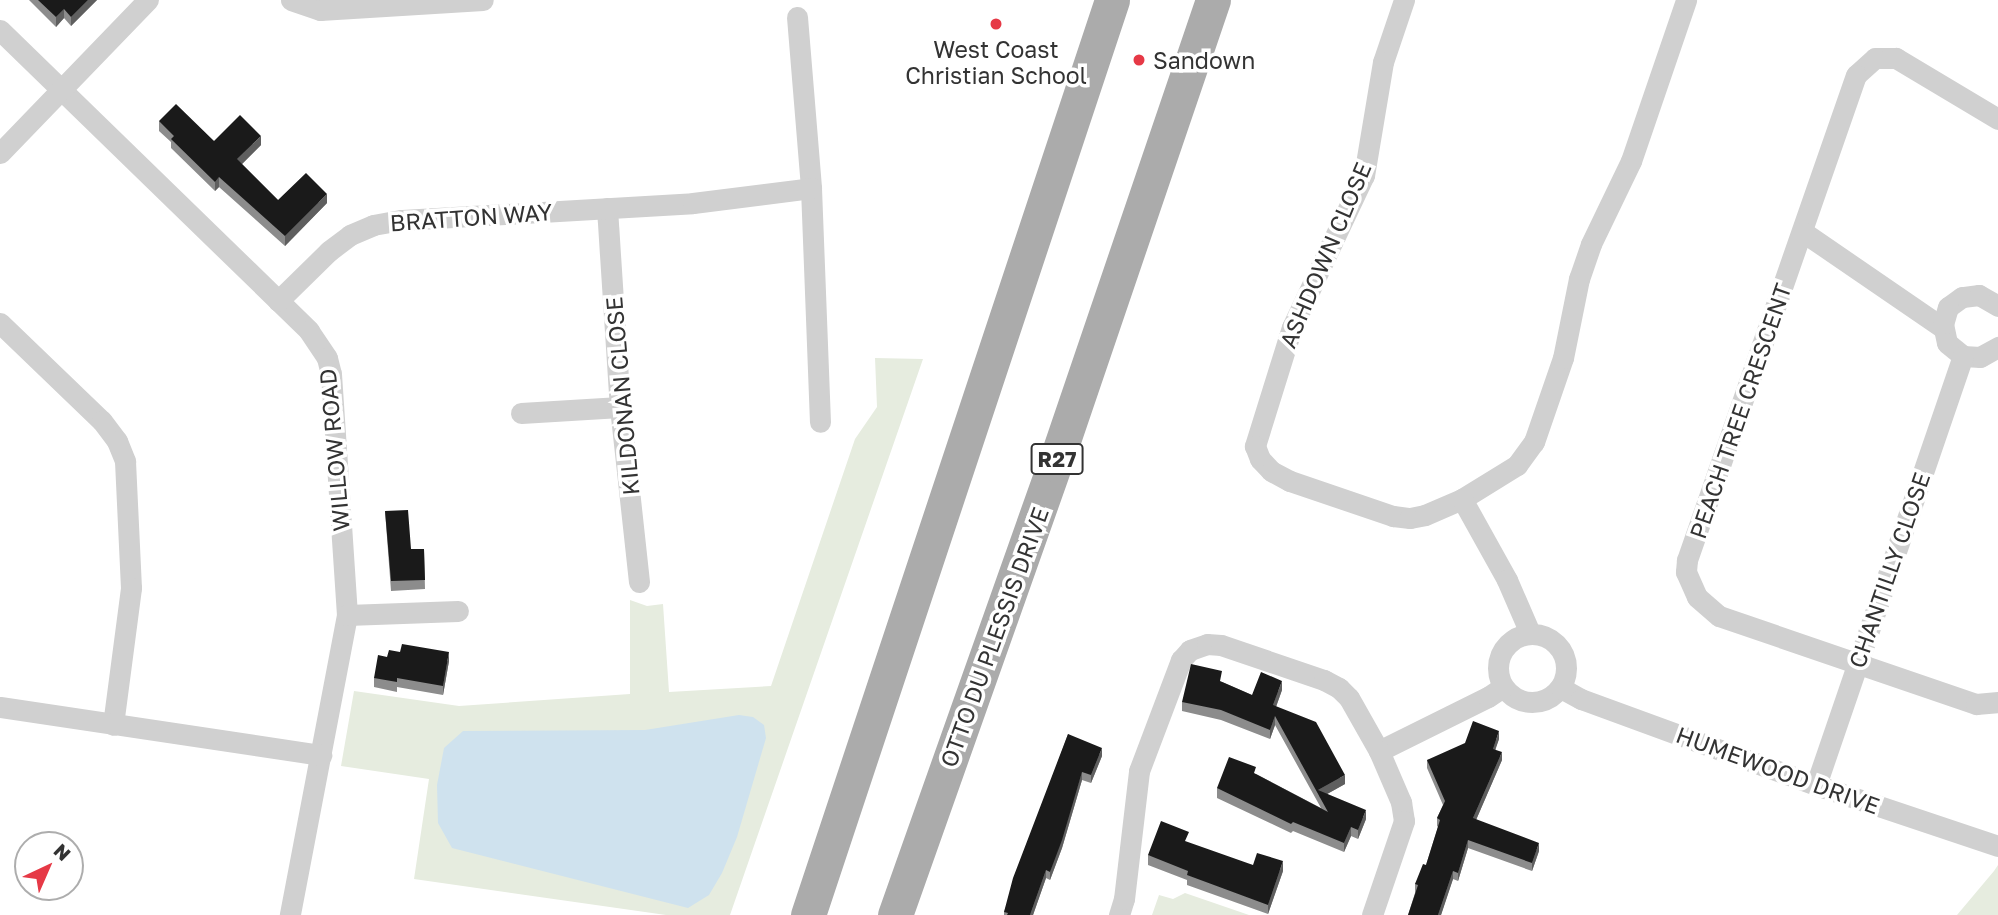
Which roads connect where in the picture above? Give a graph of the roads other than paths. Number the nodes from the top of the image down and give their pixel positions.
1 (148, 0) edge
2 (291, 0) edge
3 (483, 0) edge
4 (1112, 0) edge
5 (1213, 0) edge
6 (1404, 0) edge
7 (1686, 0) edge
8 (797, 17) dead end
9 (0, 30) edge
10 (60, 90) junction
11 (1998, 119) edge
12 (0, 152) edge
13 (811, 188) junction
14 (607, 208) junction
15 (1803, 232) junction
16 (278, 301) junction
17 (1998, 306) edge
18 (0, 323) edge
19 (1943, 327) junction
20 (1998, 347) edge
21 (1963, 356) junction
22 (620, 407) junction
23 (521, 413) dead end
24 (820, 422) dead end
25 (1462, 499) junction
26 (639, 582) dead end
27 (458, 611) dead end
28 (347, 615) junction
29 (1530, 633) junction
30 (1857, 664) junction
31 (1503, 687) junction
32 (1561, 688) junction
33 (1998, 702) edge
34 (0, 707) edge
35 (113, 724) junction
36 (1379, 751) junction
37 (321, 755) junction
38 (1816, 785) junction
39 (1998, 846) edge
40 (290, 915) edge
41 (808, 915) edge
42 (895, 915) edge
43 (1119, 915) edge
44 (1372, 915) edge

1 - 10 street
2 - 3 street
4 - 41 main road
5 - 42 main road, OTTO DU PLESSIS DRIVE / R27
6 - 25 street, ASHDOWN CLOSE
7 - 25 street, ASHDOWN CLOSE
8 - 13 street
9 - 10 street, WILLOW ROAD
10 - 12 street
10 - 16 street, WILLOW ROAD
11 - 15 street, PEACH TREE CRESCENT
13 - 14 street, BRATTON WAY
13 - 24 street
14 - 16 street, BRATTON WAY
14 - 22 street, KILDONAN CLOSE
15 - 19 street
15 - 30 street, PEACH TREE CRESCENT
16 - 28 street, WILLOW ROAD
17 - 19 street
18 - 35 street
19 - 21 street
20 - 21 street
21 - 30 street, CHANTILLY CLOSE
22 - 23 street
22 - 26 street, KILDONAN CLOSE
25 - 29 street
27 - 28 street
28 - 37 street, WILLOW ROAD
29 - 31 street
29 - 32 street
30 - 33 street, PEACH TREE CRESCENT
30 - 38 street, CHANTILLY CLOSE
31 - 32 street
31 - 36 street
32 - 38 street, HUMEWOOD DRIVE
34 - 35 street
35 - 37 street
36 - 43 street
36 - 44 street
37 - 40 street, WILLOW ROAD
38 - 39 street, HUMEWOOD DRIVE

